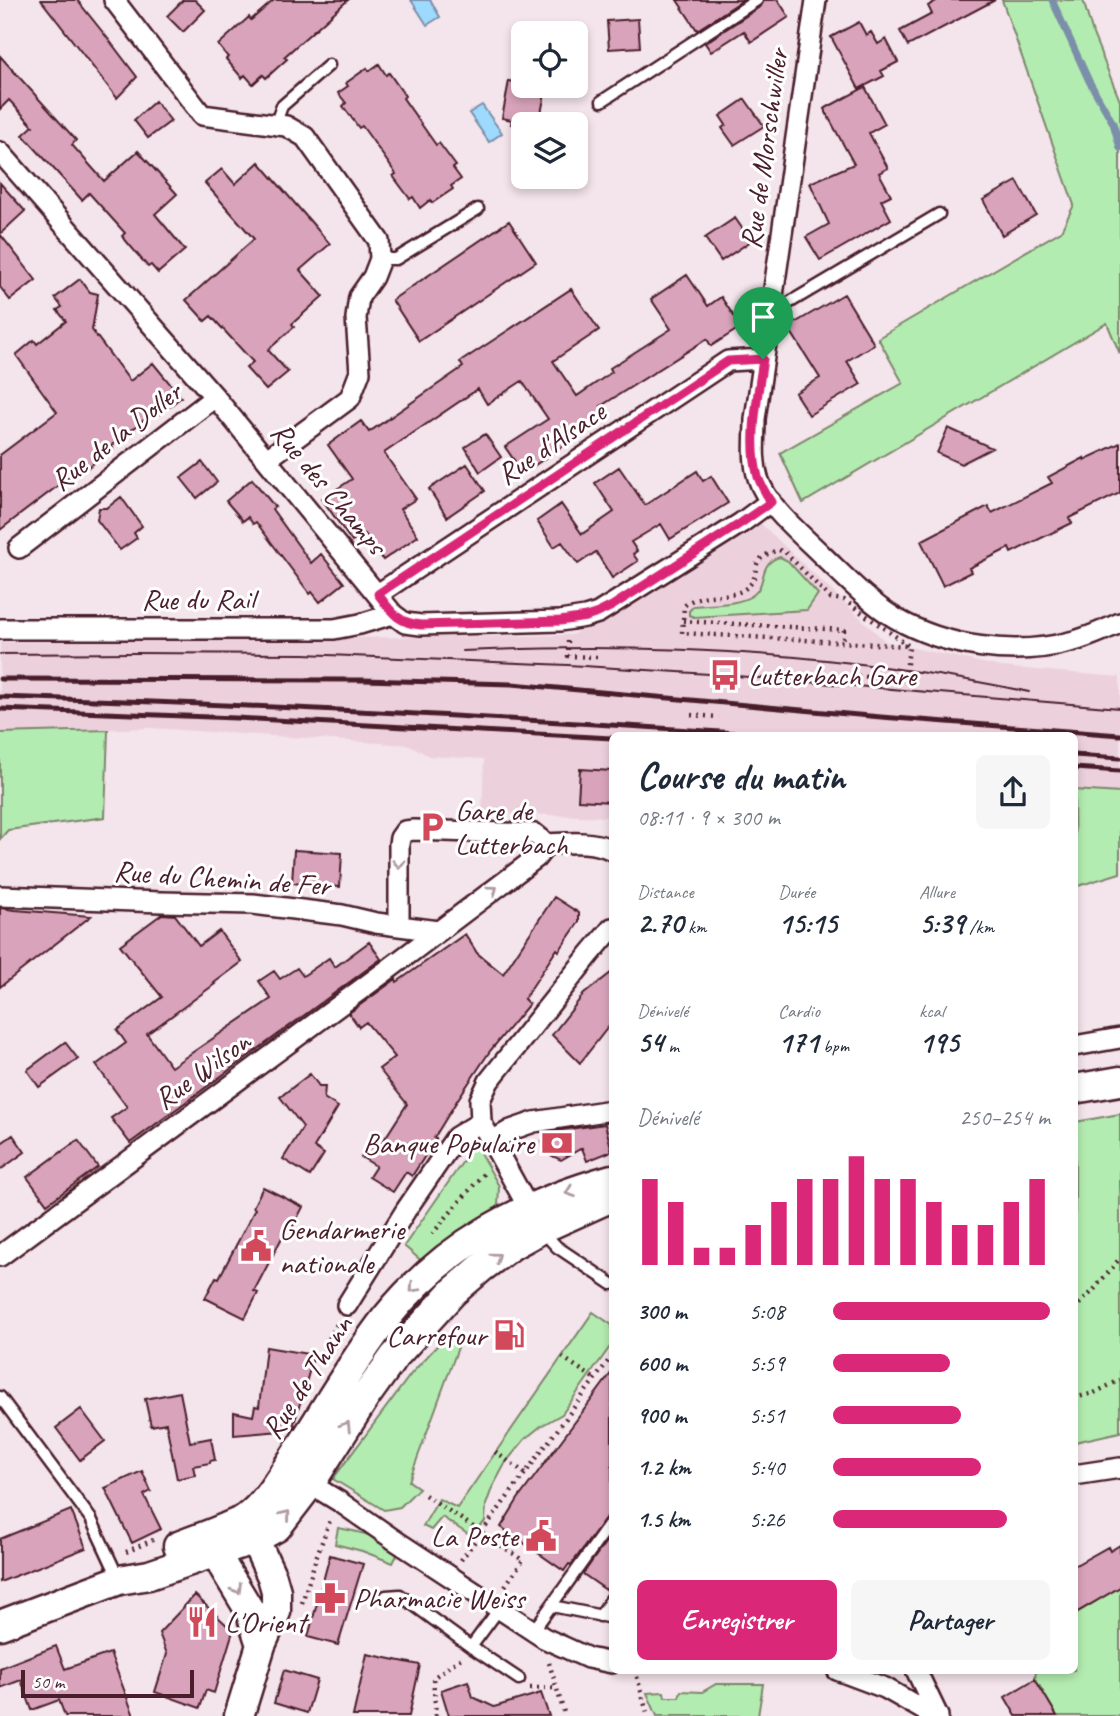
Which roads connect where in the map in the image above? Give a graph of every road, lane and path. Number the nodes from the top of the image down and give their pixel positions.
1 (114, 0) edge
2 (757, 0) edge
3 (816, 0) edge
4 (329, 65) dead end
5 (602, 100) dead end
6 (275, 125) junction
7 (0, 152) edge
8 (478, 209) dead end
9 (939, 215) dead end
10 (380, 259) junction
11 (771, 304) junction
12 (763, 359) junction
13 (215, 397) junction
14 (267, 459) junction
15 (771, 502) junction
16 (19, 548) dead end
17 (378, 594) junction
18 (393, 614) junction
19 (683, 621) junction
20 (1120, 623) edge
21 (0, 629) edge
22 (843, 642) junction
23 (909, 646) junction
24 (858, 676) dead end
25 (691, 715) dead end
26 (719, 717) dead end
27 (547, 844) junction
28 (609, 848) edge
29 (0, 896) edge
30 (399, 926) junction
31 (438, 930) junction
32 (609, 932) edge
33 (1120, 1038) edge
34 (1078, 1045) edge
35 (1120, 1081) edge
36 (1078, 1088) edge
37 (609, 1110) edge
38 (481, 1122) junction
39 (496, 1148) junction
40 (609, 1180) edge
41 (609, 1198) edge
42 (535, 1218) junction
43 (432, 1234) dead end
44 (0, 1256) edge
45 (1120, 1258) edge
46 (609, 1282) edge
47 (346, 1305) joint
48 (1078, 1305) edge
49 (562, 1357) dead end
50 (609, 1360) edge
51 (595, 1379) junction
52 (1120, 1380) edge
53 (312, 1381) dead end
54 (0, 1397) edge
55 (1078, 1397) edge
56 (495, 1452) dead end
57 (1120, 1468) edge
58 (286, 1470) junction
59 (525, 1473) junction
60 (1078, 1474) edge
61 (310, 1484) junction
62 (425, 1495) dead end
63 (609, 1525) edge
64 (250, 1529) junction
65 (482, 1532) junction
66 (164, 1535) dead end
67 (215, 1543) junction
68 (114, 1570) junction
69 (449, 1576) junction
70 (386, 1596) dead end
71 (609, 1602) edge
72 (552, 1606) junction
73 (495, 1607) junction
74 (600, 1616) junction
75 (609, 1618) edge
76 (0, 1625) edge
77 (541, 1636) junction
78 (261, 1645) junction
79 (471, 1647) junction
80 (609, 1662) edge
81 (636, 1674) edge
82 (848, 1674) edge
83 (918, 1674) edge
84 (519, 1679) joint
85 (556, 1688) junction
86 (239, 1716) edge
87 (436, 1716) edge
88 (565, 1716) edge
89 (648, 1716) edge
90 (936, 1716) edge

1 - 6 street
2 - 5 lane
3 - 11 street, Rue de Morschwiller
4 - 6 lane
6 - 10 street
7 - 13 street, Rue des Champs
8 - 10 lane
9 - 11 lane
10 - 14 street
11 - 12 street, Rue de Morschwiller
12 - 15 street, Rue de Morschwiller
12 - 17 street, Rue d'Alsace
13 - 14 street, Rue des Champs
13 - 16 street, Rue de la Doller
14 - 17 street, Rue des Champs
15 - 18 street
15 - 20 street, Rue de Morschwiller
17 - 18 street, Rue des Champs
18 - 21 street, Rue du Rail
19 - 22 path
19 - 22 path
19 - 23 path
22 - 23 path
23 - 24 path
25 - 26 path
27 - 28 street
27 -> 30 street
31 -> 27 street, Rue Wilson
29 - 30 street, Rue du Chemin de Fer
30 - 31 street, Rue du Chemin de Fer
31 - 44 street, Rue Wilson
32 - 38 street
33 - 34 street
35 - 36 main road
37 - 39 street
38 - 39 street
38 - 47 street
39 - 42 street
39 - 43 path
40 -> 42 main road, Rue de Thann
41 - 42 main road, Rue de Thann
42 - 46 lane
42 -> 58 main road, Rue de Thann
61 -> 42 main road, Rue de Thann
45 - 48 path
47 - 53 path
49 - 51 path
50 - 51 path
51 - 59 path
52 - 55 path
54 - 68 lane
56 - 59 path
57 - 60 street
58 - 61 street
58 - 64 main road, Rue de Thann
59 - 65 path
64 -> 61 main road, Rue de Thann
61 - 69 street
62 - 65 path
63 - 72 lane
64 - 67 main road
64 - 78 main road
65 - 69 path
65 - 73 path
66 - 68 path
67 - 68 main road
67 -> 78 main road
68 - 76 main road
69 - 73 street
70 - 79 lane
71 - 74 lane
72 - 74 lane
72 - 77 lane
73 - 77 street
73 - 79 lane
74 - 75 lane
77 - 80 street
77 - 85 path
78 - 86 main road
79 - 84 lane
79 - 87 path
81 - 89 path
82 - 90 street
83 - 90 street
84 - 85 path
85 - 88 path

